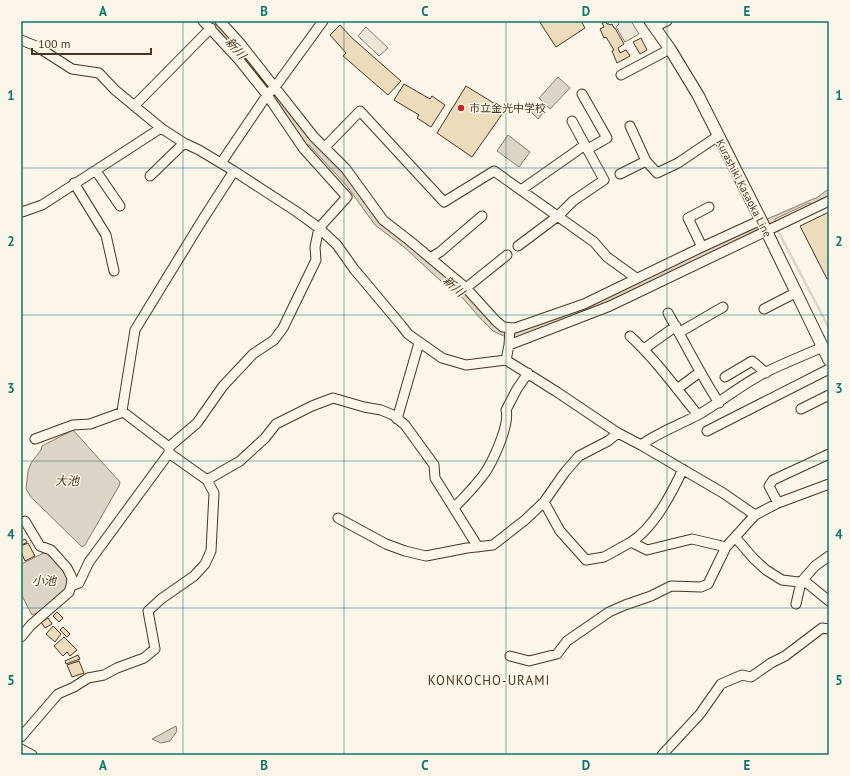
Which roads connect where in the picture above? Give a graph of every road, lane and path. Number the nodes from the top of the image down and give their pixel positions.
1 (203, 21) edge
2 (220, 21) edge
3 (323, 21) edge
4 (668, 21) edge
5 (652, 24) edge
6 (211, 28) junction
7 (21, 40) edge
8 (670, 49) junction
9 (621, 75) dead end
10 (275, 87) junction
11 (582, 94) dead end
12 (267, 95) junction
13 (134, 106) junction
14 (572, 121) dead end
15 (630, 126) dead end
16 (161, 128) junction
17 (718, 136) junction
18 (184, 143) junction
19 (325, 147) junction
20 (586, 147) junction
21 (646, 161) junction
22 (221, 163) junction
23 (96, 171) junction
24 (234, 171) junction
25 (620, 174) dead end
26 (150, 176) dead end
27 (74, 183) junction
28 (361, 188) junction
29 (521, 190) junction
30 (347, 197) junction
31 (829, 201) edge
32 (120, 206) dead end
33 (709, 207) dead end
34 (21, 211) edge
35 (482, 216) dead end
36 (558, 216) junction
37 (761, 220) junction
38 (319, 228) junction
39 (767, 232) junction
40 (518, 246) dead end
41 (702, 247) junction
42 (507, 255) dead end
43 (430, 258) junction
44 (114, 271) dead end
45 (636, 278) junction
46 (466, 288) junction
47 (797, 292) junction
48 (722, 307) dead end
49 (764, 309) dead end
50 (668, 313) dead end
51 (510, 328) junction
52 (678, 329) junction
53 (630, 336) dead end
54 (419, 343) junction
55 (509, 345) junction
56 (823, 347) junction
57 (644, 349) junction
58 (506, 360) junction
59 (829, 360) edge
60 (829, 369) edge
61 (700, 372) junction
62 (528, 373) junction
63 (766, 373) junction
64 (725, 377) dead end
65 (677, 389) junction
66 (829, 395) edge
67 (719, 403) junction
68 (801, 409) dead end
69 (123, 412) junction
70 (698, 415) junction
71 (397, 419) junction
72 (708, 431) dead end
73 (618, 433) junction
74 (35, 439) dead end
75 (641, 445) junction
76 (169, 450) junction
77 (829, 454) edge
78 (683, 470) junction
79 (207, 480) junction
80 (829, 484) edge
81 (544, 502) junction
82 (778, 503) junction
83 (454, 508) junction
84 (755, 515) junction
85 (338, 518) dead end
86 (25, 522) dead end
87 (734, 537) junction
88 (631, 542) junction
89 (726, 546) junction
90 (478, 547) junction
91 (829, 556) edge
92 (801, 582) junction
93 (71, 586) junction
94 (829, 601) edge
95 (796, 604) dead end
96 (829, 628) edge
97 (21, 637) edge
98 (510, 656) dead end
99 (21, 737) edge
100 (21, 749) edge
101 (32, 755) edge
102 (662, 755) edge

1 - 6 street
2 - 10 street
3 - 10 street
4 - 5 street
5 - 8 main road, Kurashiki Kasaoka Line
6 - 12 street
6 - 13 street
7 - 13 street
8 - 9 street
8 - 17 main road, Kurashiki Kasaoka Line
10 - 12 street
10 - 19 street
11 - 20 street
12 - 22 street
12 - 30 street
13 - 16 street
14 - 20 street
15 - 21 street
16 - 18 street
16 - 23 street
17 - 21 street
17 - 37 main road, Kurashiki Kasaoka Line
18 - 22 street
18 - 26 street
19 - 28 street
19 - 29 street
20 - 29 street
20 - 36 street
21 - 25 street
22 - 24 street
23 - 27 street
23 - 32 street
24 - 38 street
24 - 69 street
27 - 34 street
27 - 44 street
28 - 30 street
28 - 43 street
29 - 36 street
30 - 38 street
31 - 39 street
33 - 41 street
35 - 43 street
36 - 40 street
36 - 45 street
37 - 39 main road, Kurashiki Kasaoka Line
37 - 41 street
38 - 54 street
38 - 76 street
39 - 47 main road, Kurashiki Kasaoka Line
39 - 55 street
41 - 45 street
42 - 46 street
43 - 46 street
45 - 51 street
46 - 51 street
47 - 49 street
47 - 56 main road, Kurashiki Kasaoka Line
48 - 52 street
50 - 52 street
51 - 55 street
52 - 57 street
52 - 61 street
53 - 57 street
54 - 58 street
54 - 71 street
55 - 58 street
56 - 59 main road, Kurashiki Kasaoka Line
56 - 63 street
57 - 65 street
58 - 62 street
60 - 72 street
61 - 65 street
61 - 67 street
62 - 73 street
62 - 83 street
63 - 64 street
63 - 67 street
65 - 70 street
66 - 68 street
67 - 70 street
69 - 74 street
69 - 76 street
70 - 75 street
71 - 79 street
71 - 83 street
73 - 75 street
73 - 81 street
75 - 78 street
76 - 79 street
76 - 93 street
77 - 82 street
78 - 84 street
78 - 88 street
79 - 99 street
80 - 82 street
81 - 88 street
81 - 90 street
82 - 84 street
83 - 90 street
84 - 87 street
85 - 90 street
86 - 93 street
87 - 89 street
87 - 92 street
88 - 89 street
89 - 98 street
91 - 92 street
92 - 94 street
92 - 95 street
93 - 97 street
96 - 102 street
100 - 101 street

